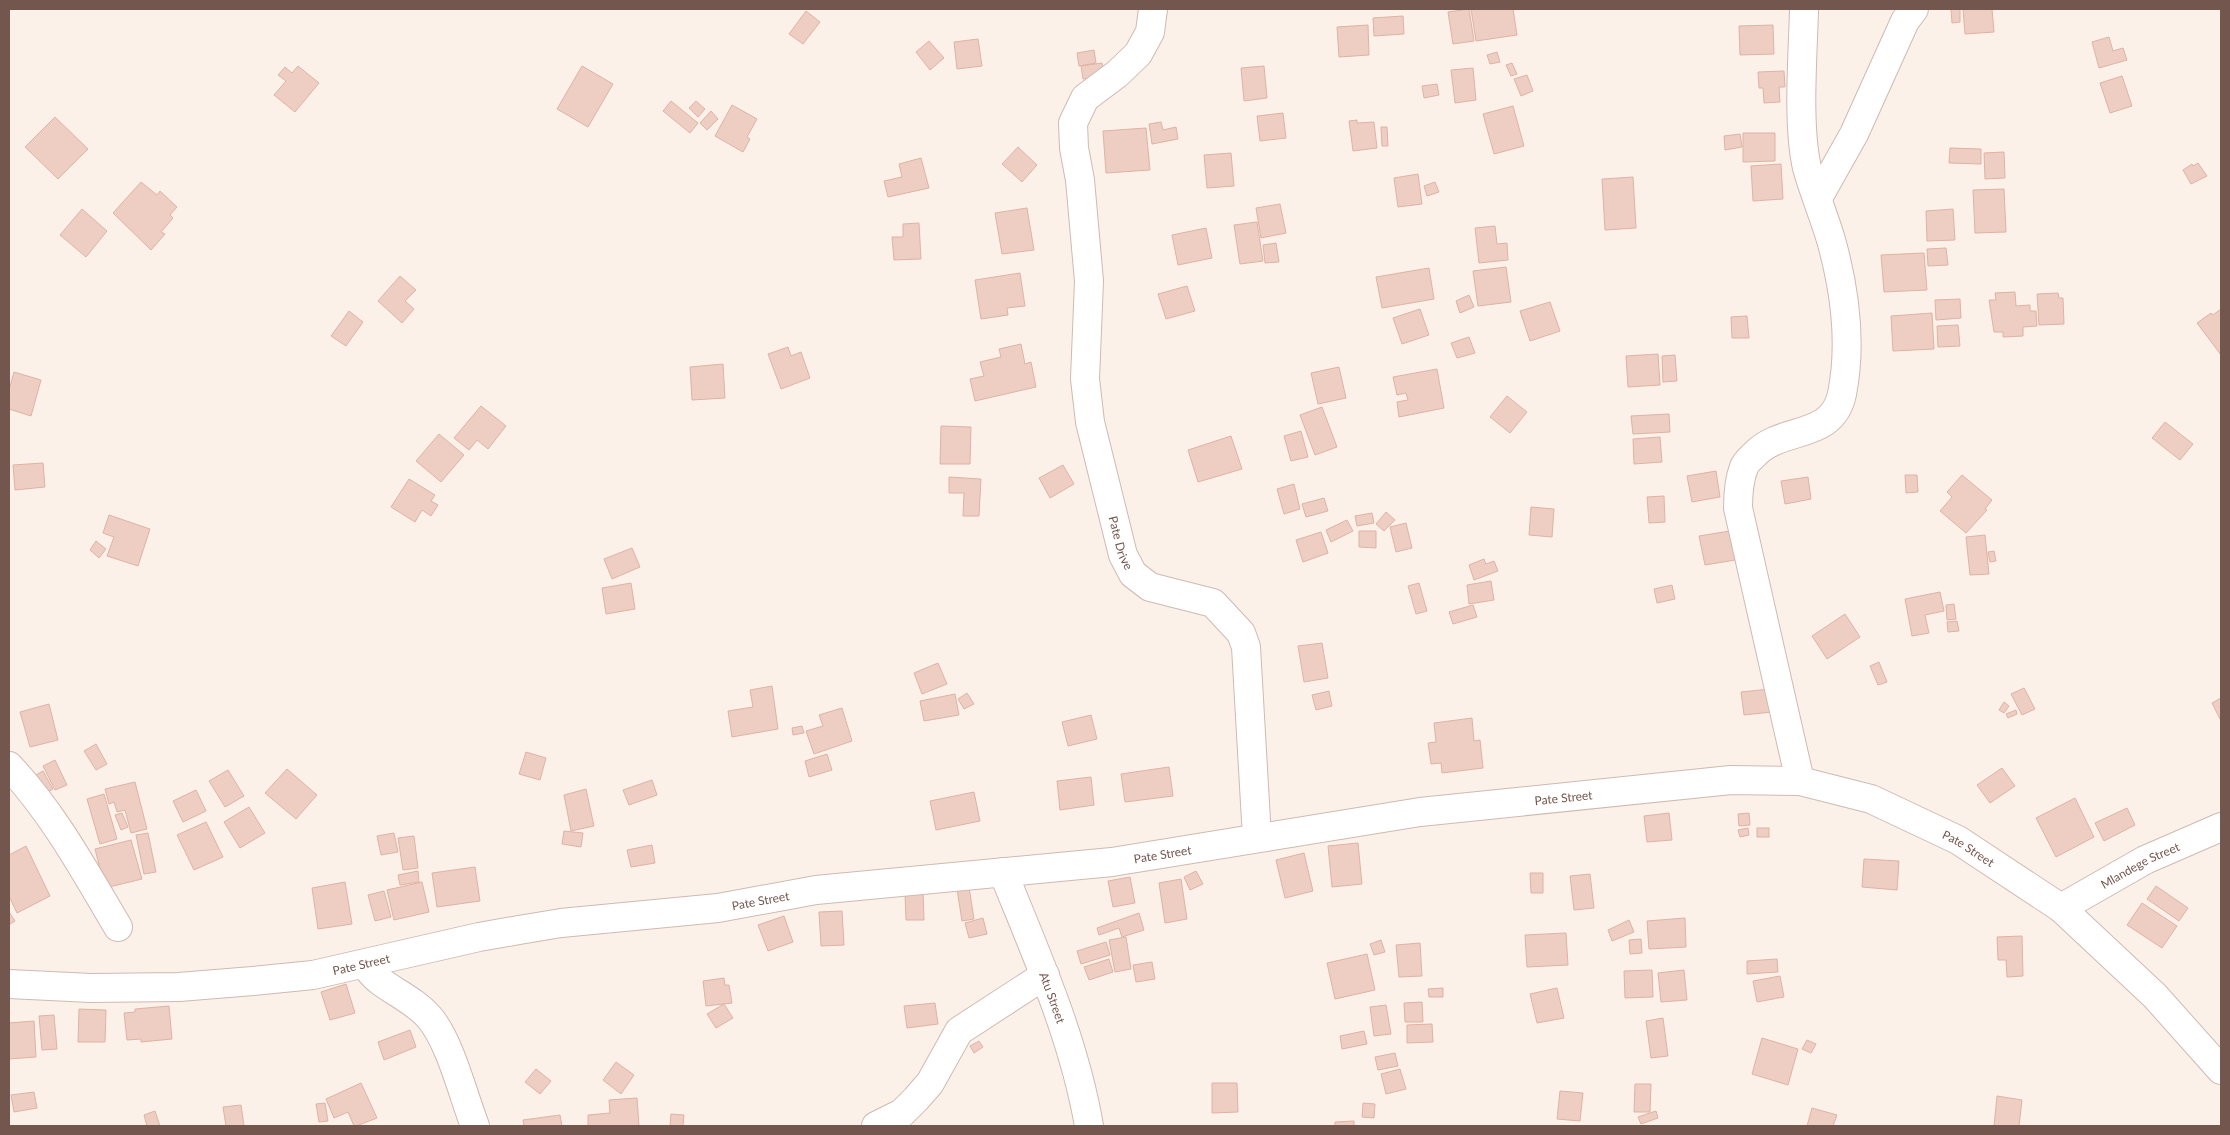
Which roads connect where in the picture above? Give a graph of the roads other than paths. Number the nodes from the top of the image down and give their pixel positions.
1 (1153, 9) edge
2 (1804, 9) edge
3 (1914, 9) edge
4 (1818, 198) junction
5 (9, 766) edge
6 (1800, 781) junction
7 (2221, 827) edge
8 (1257, 838) junction
9 (1002, 872) junction
10 (2061, 908) junction
11 (118, 927) dead end
12 (364, 964) junction
13 (1045, 975) junction
14 (9, 984) edge
15 (2221, 1070) edge
16 (475, 1126) edge
17 (876, 1126) edge
18 (1089, 1126) edge

1 - 8 street, Pate Drive
2 - 4 street
3 - 4 street
4 - 6 street
5 - 11 street
6 - 8 street, Pate Street
6 - 10 street, Pate Street
7 - 10 street, Mlandege Street
8 - 9 street, Pate Street
9 - 12 street, Pate Street
9 - 13 street, Atu Street
10 - 15 street, Pate Street
12 - 14 street, Pate Street
12 - 16 street
13 - 17 street
13 - 18 street, Atu Street

